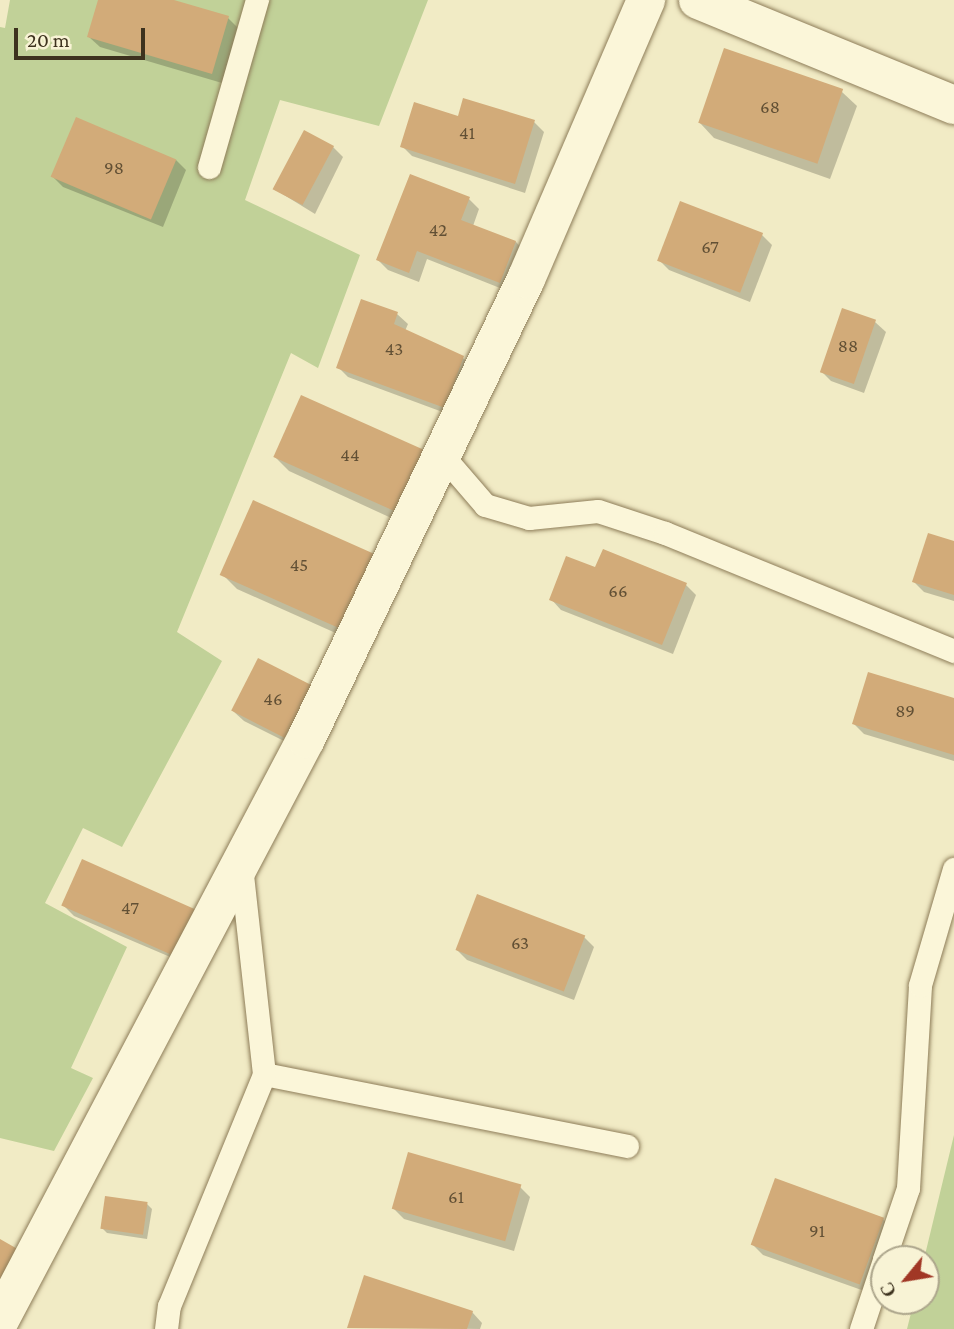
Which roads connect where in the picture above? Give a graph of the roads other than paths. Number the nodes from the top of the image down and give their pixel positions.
1 (257, 0) edge
2 (646, 0) edge
3 (698, 0) edge
4 (954, 105) edge
5 (209, 167) dead end
6 (442, 455) junction
7 (954, 651) edge
8 (241, 863) junction
9 (954, 869) edge
10 (264, 1074) junction
11 (627, 1146) dead end
12 (889, 1245) edge
13 (870, 1302) edge
14 (0, 1320) edge
15 (166, 1329) edge
16 (861, 1329) edge

1 - 5 lane
2 - 6 street
3 - 4 street
6 - 7 lane
6 - 8 street
8 - 10 lane
8 - 14 street
9 - 12 lane
10 - 11 lane
10 - 15 lane
13 - 16 lane

